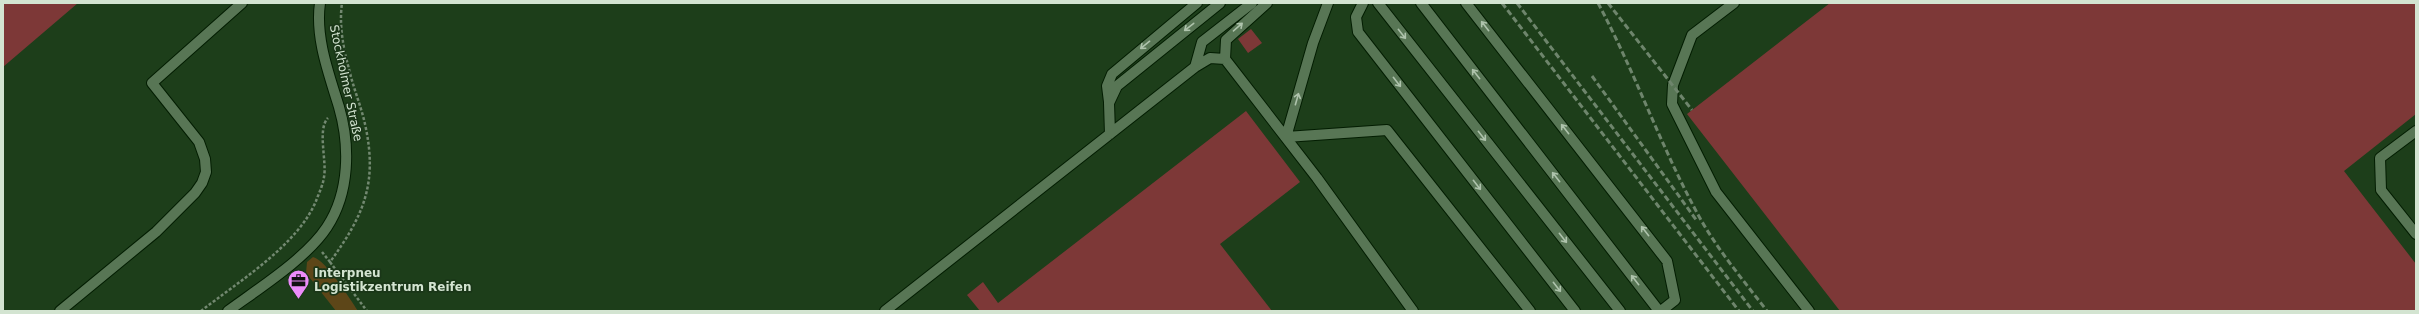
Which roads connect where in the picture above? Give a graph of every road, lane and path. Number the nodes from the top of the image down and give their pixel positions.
1 (242, 3) edge
2 (320, 3) edge
3 (342, 3) edge
4 (1196, 3) edge
5 (1220, 3) edge
6 (1252, 3) edge
7 (1267, 3) edge
8 (1328, 3) edge
9 (1363, 3) edge
10 (1378, 3) edge
11 (1421, 3) edge
12 (1466, 3) edge
13 (1734, 3) edge
14 (1225, 59) junction
15 (1195, 67) junction
16 (1109, 102) junction
17 (339, 109) junction
18 (2416, 131) edge
19 (1110, 134) junction
20 (1286, 137) junction
21 (2416, 234) edge
22 (330, 262) dead end
23 (60, 311) edge
24 (200, 311) edge
25 (228, 311) edge
26 (367, 311) edge
27 (885, 311) edge
28 (1414, 311) edge
29 (1530, 311) edge
30 (1576, 311) edge
31 (1620, 311) edge
32 (1660, 311) edge
33 (1809, 311) edge

1 - 23 street
2 - 17 street, Stockholmer Straße
3 - 17 path
4 -> 16 street
5 -> 16 street
6 - 15 street
14 -> 7 street
20 -> 8 street
9 -> 30 street
10 -> 31 street
32 -> 11 street
32 -> 12 street
13 - 33 street
14 - 15 street
14 - 20 street
15 - 19 street
16 - 19 street
17 - 24 path
17 - 25 street, Stockholmer Straße
18 - 21 street
19 - 27 street
20 - 28 street
20 - 29 street
22 - 26 path

